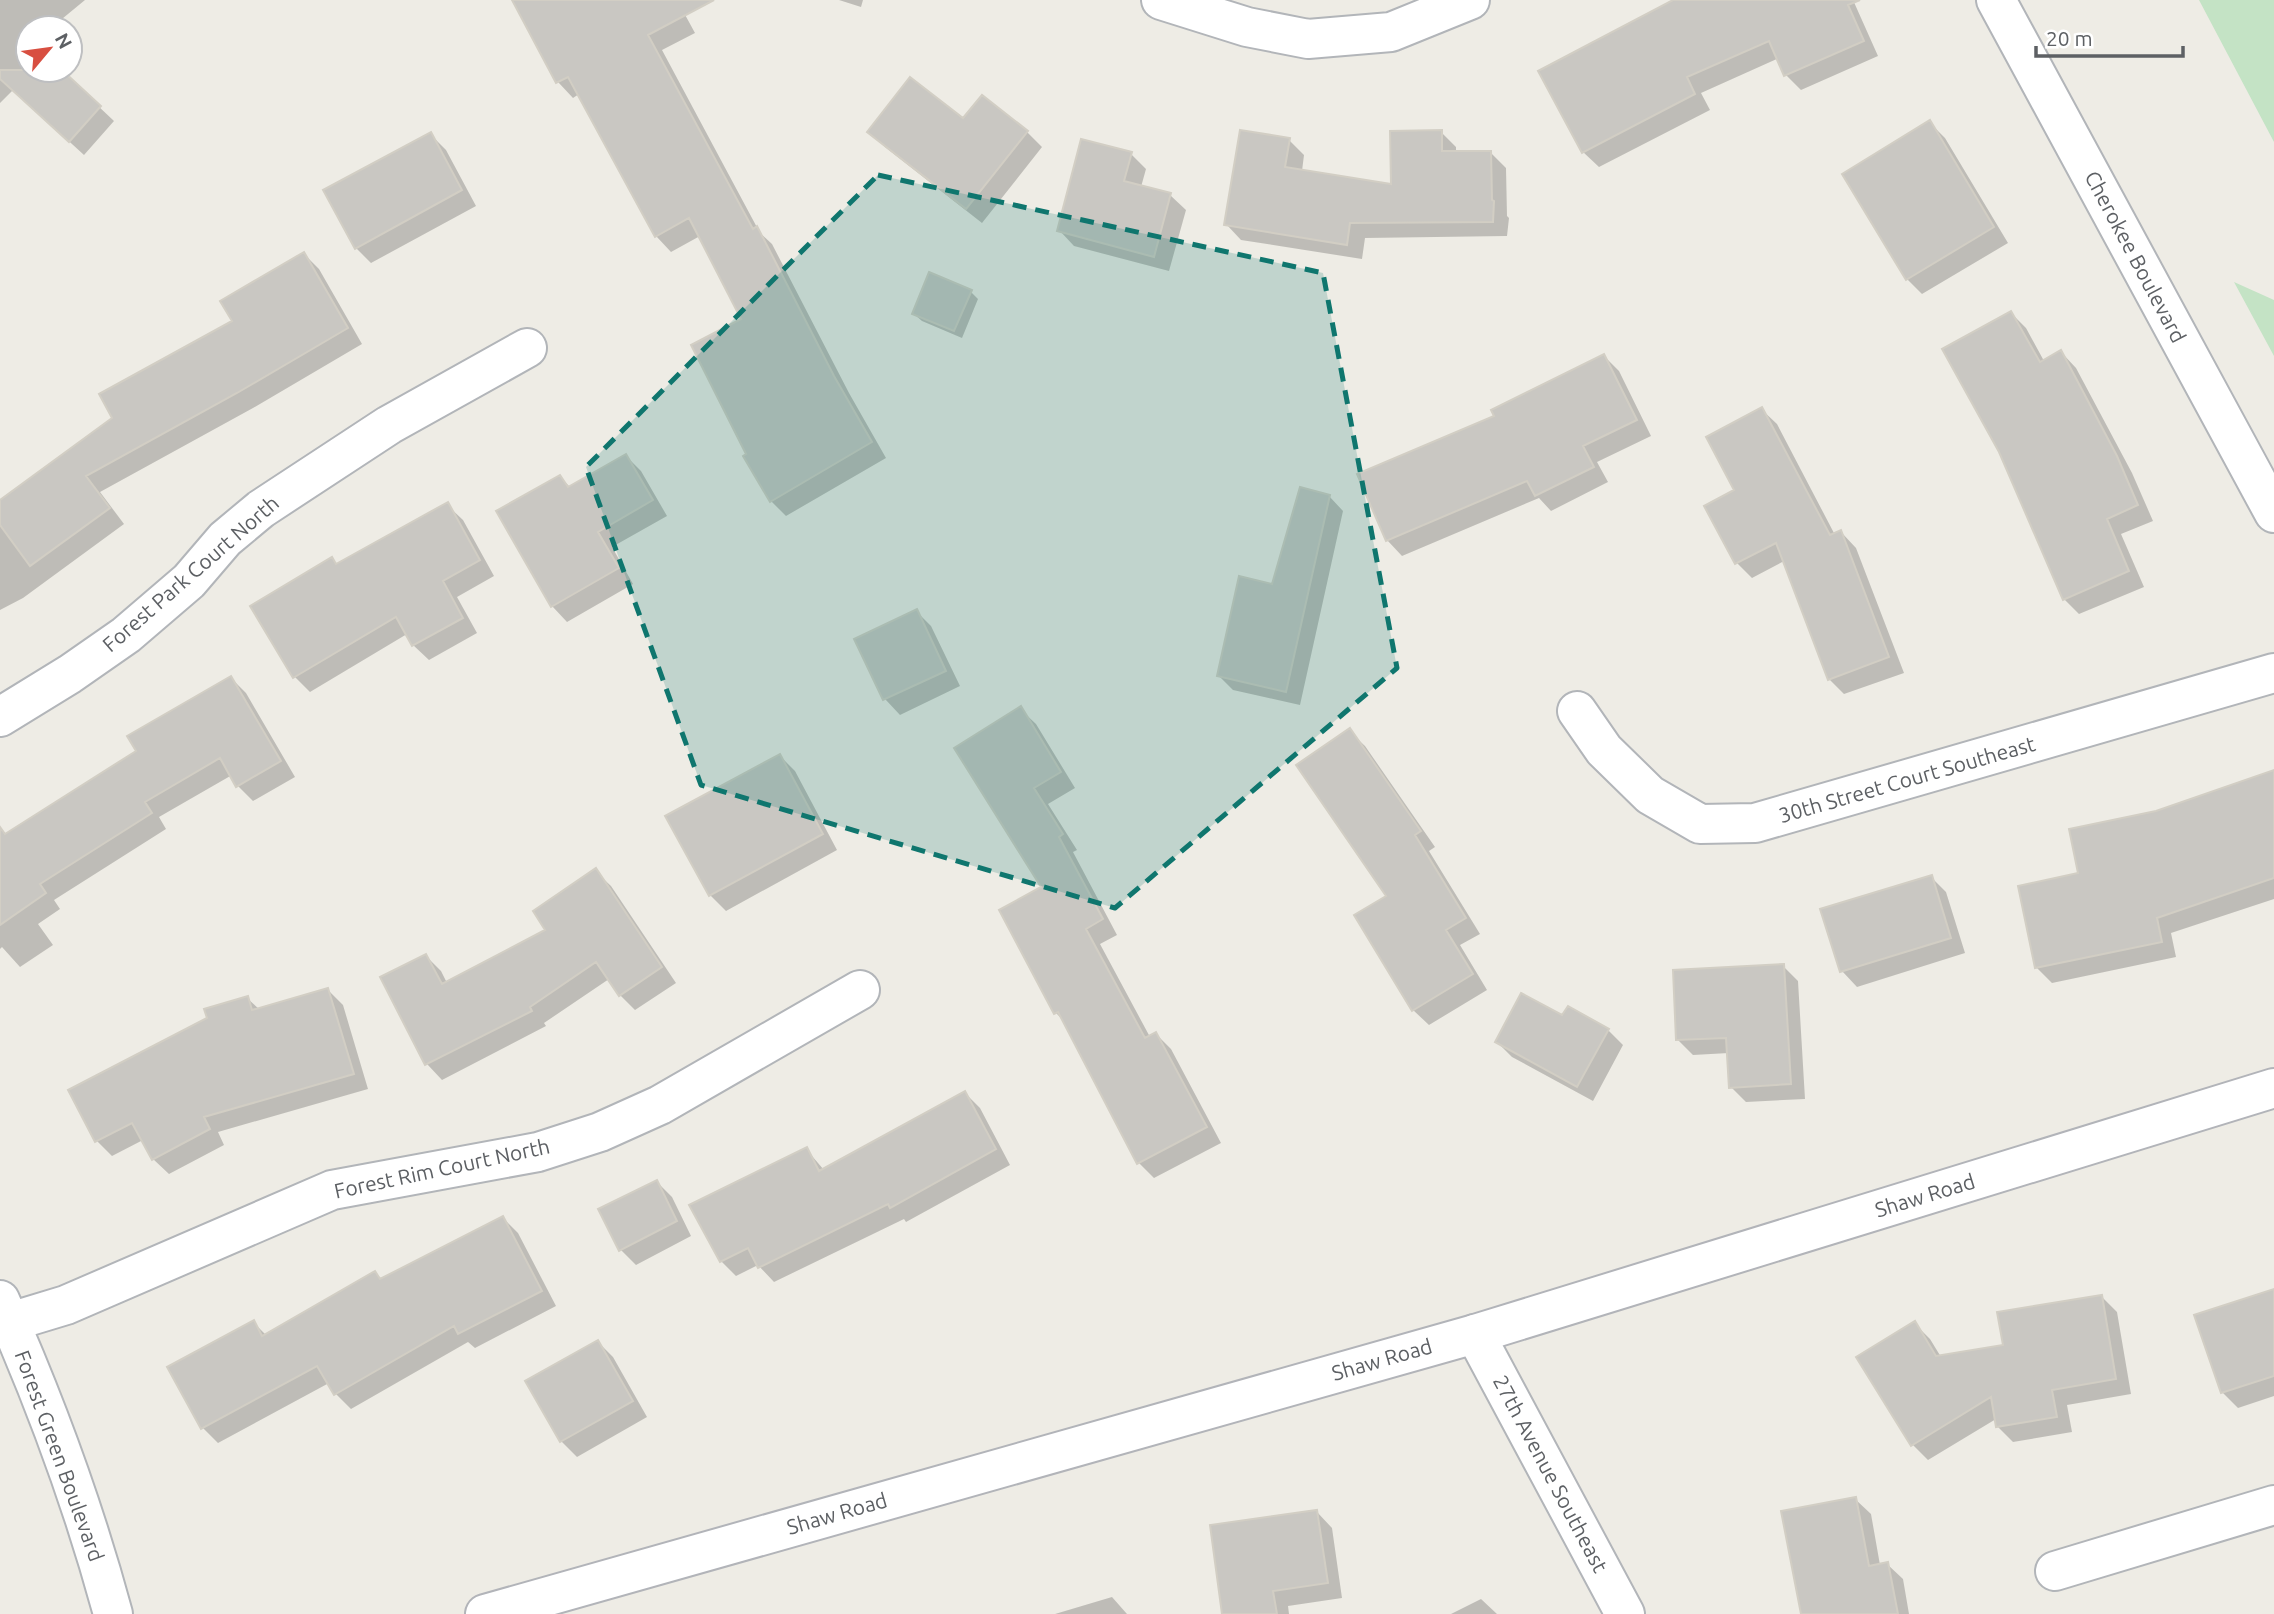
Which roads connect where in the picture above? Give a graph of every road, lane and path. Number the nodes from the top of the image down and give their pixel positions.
1 (1161, 0) edge
2 (1470, 0) edge
3 (1996, 0) edge
4 (527, 348) dead end
5 (2274, 513) edge
6 (2274, 673) edge
7 (1577, 711) dead end
8 (0, 717) edge
9 (860, 990) dead end
10 (2274, 1088) edge
11 (3, 1316) edge
12 (1475, 1334) junction
13 (2274, 1505) edge
14 (2055, 1571) dead end
15 (113, 1614) edge
16 (485, 1614) edge
17 (1625, 1614) edge

1 - 2 street
3 - 5 street, Cherokee Boulevard
4 - 8 street, Forest Park Court North
6 - 7 street, 30th Street Court Southeast
9 - 11 street, Forest Rim Court North
10 - 12 street, Shaw Road
11 - 15 street, Forest Green Boulevard
12 - 16 street, Shaw Road
12 - 17 street, 27th Avenue Southeast
13 - 14 street

